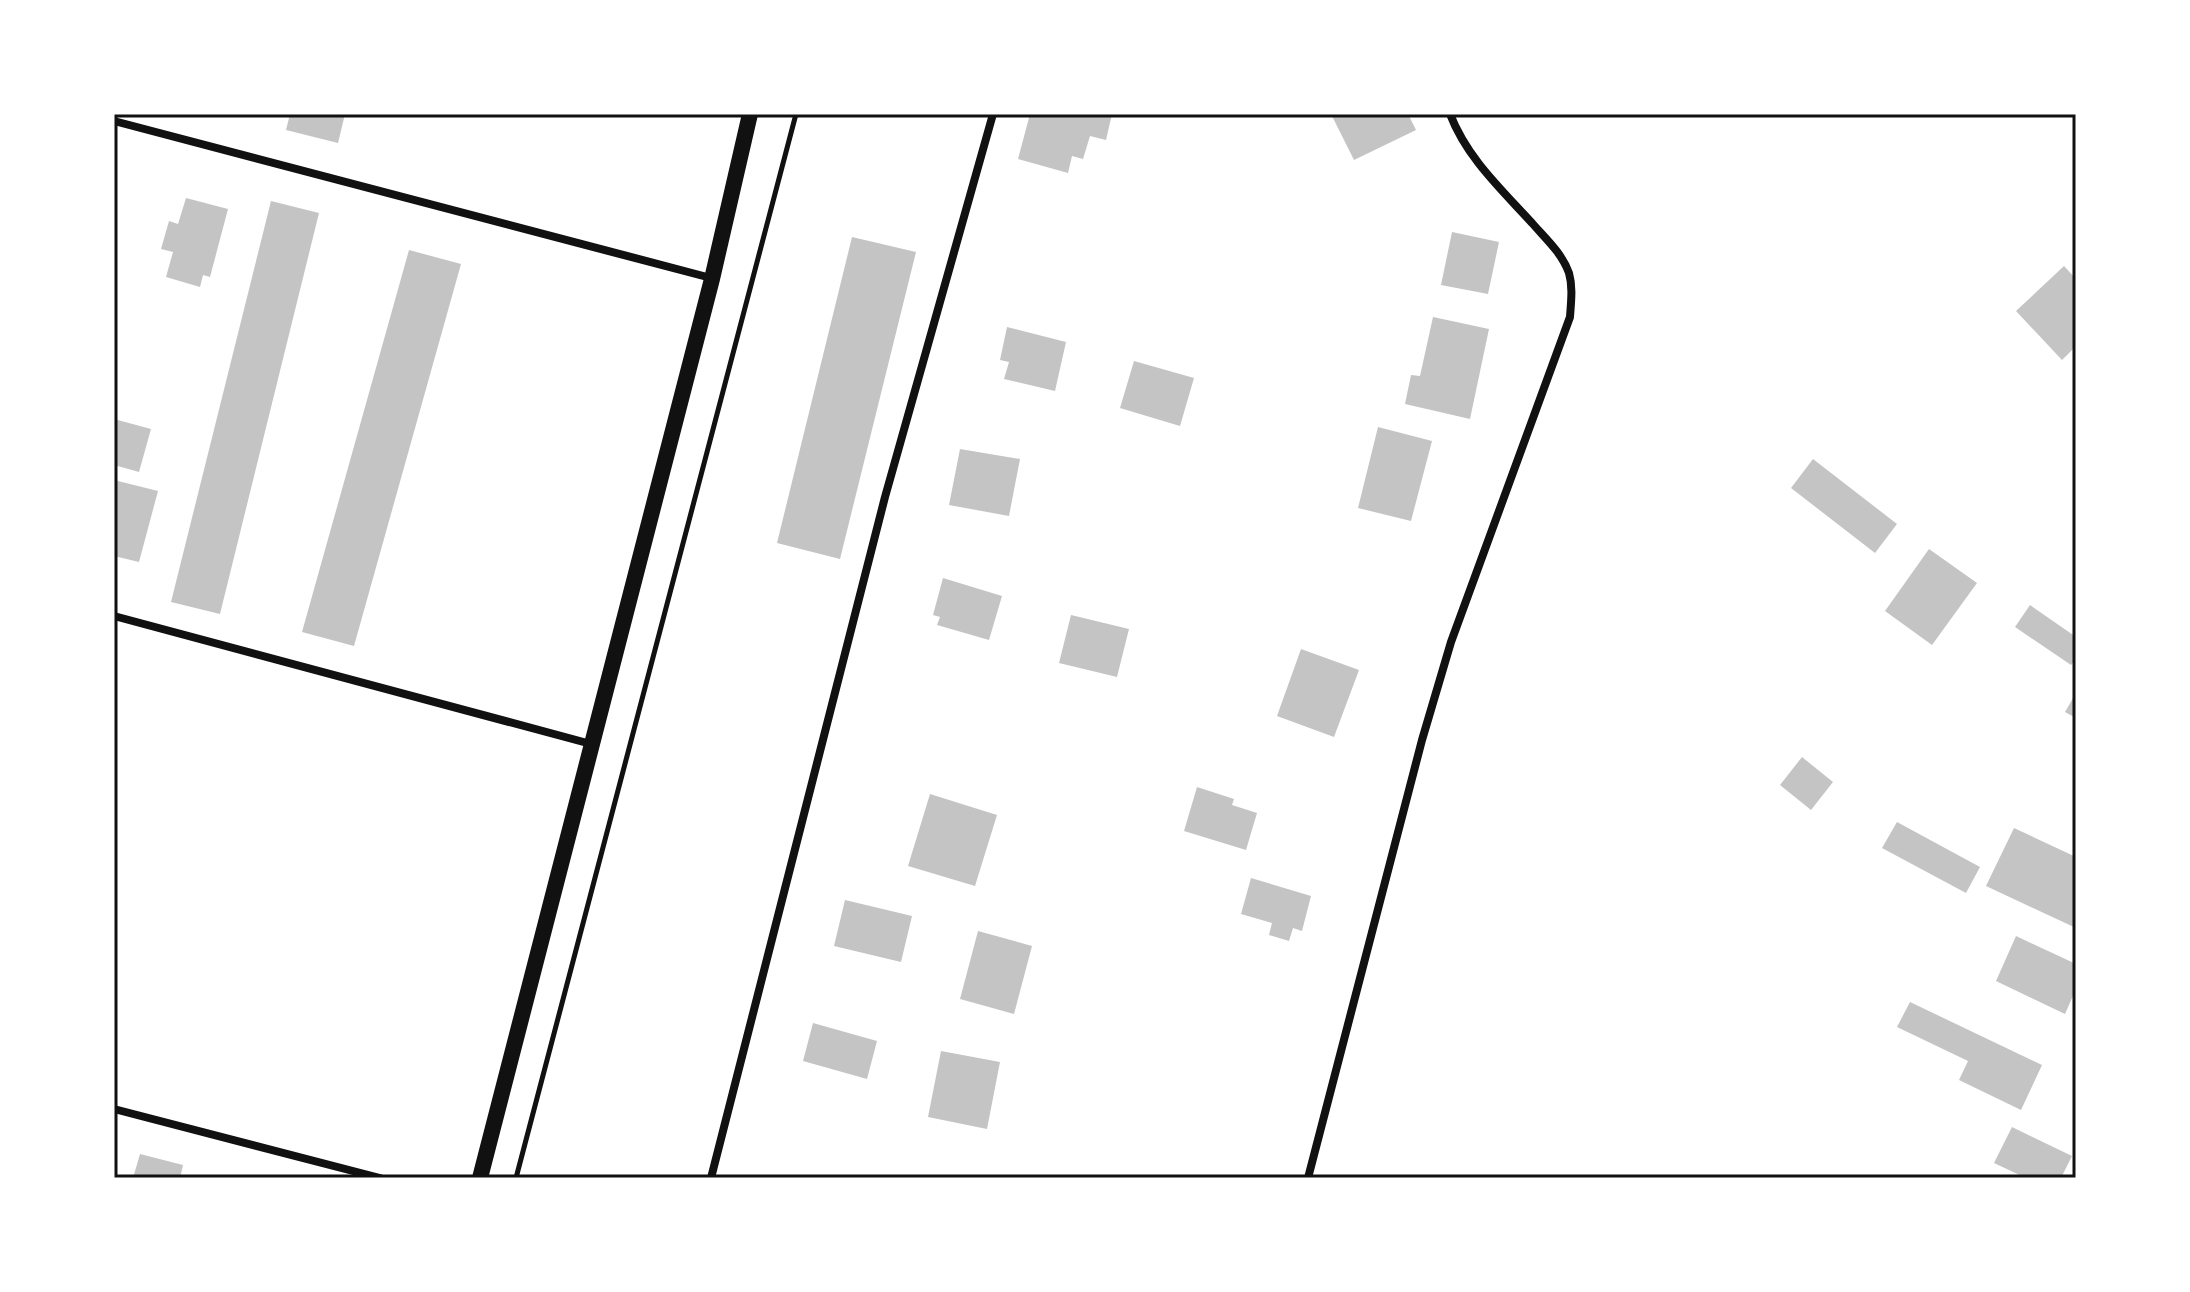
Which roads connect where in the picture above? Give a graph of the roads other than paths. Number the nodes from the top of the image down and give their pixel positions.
1 (750, 114) edge
2 (993, 114) edge
3 (1450, 114) edge
4 (114, 121) edge
5 (712, 279) junction
6 (114, 616) edge
7 (591, 744) junction
8 (114, 1109) edge
9 (380, 1178) edge
10 (480, 1178) edge
11 (711, 1178) edge
12 (1308, 1178) edge

1 - 5 main road
2 - 11 street
3 - 12 street
4 - 5 street
5 - 7 main road
6 - 7 street
7 - 10 main road
8 - 9 street

